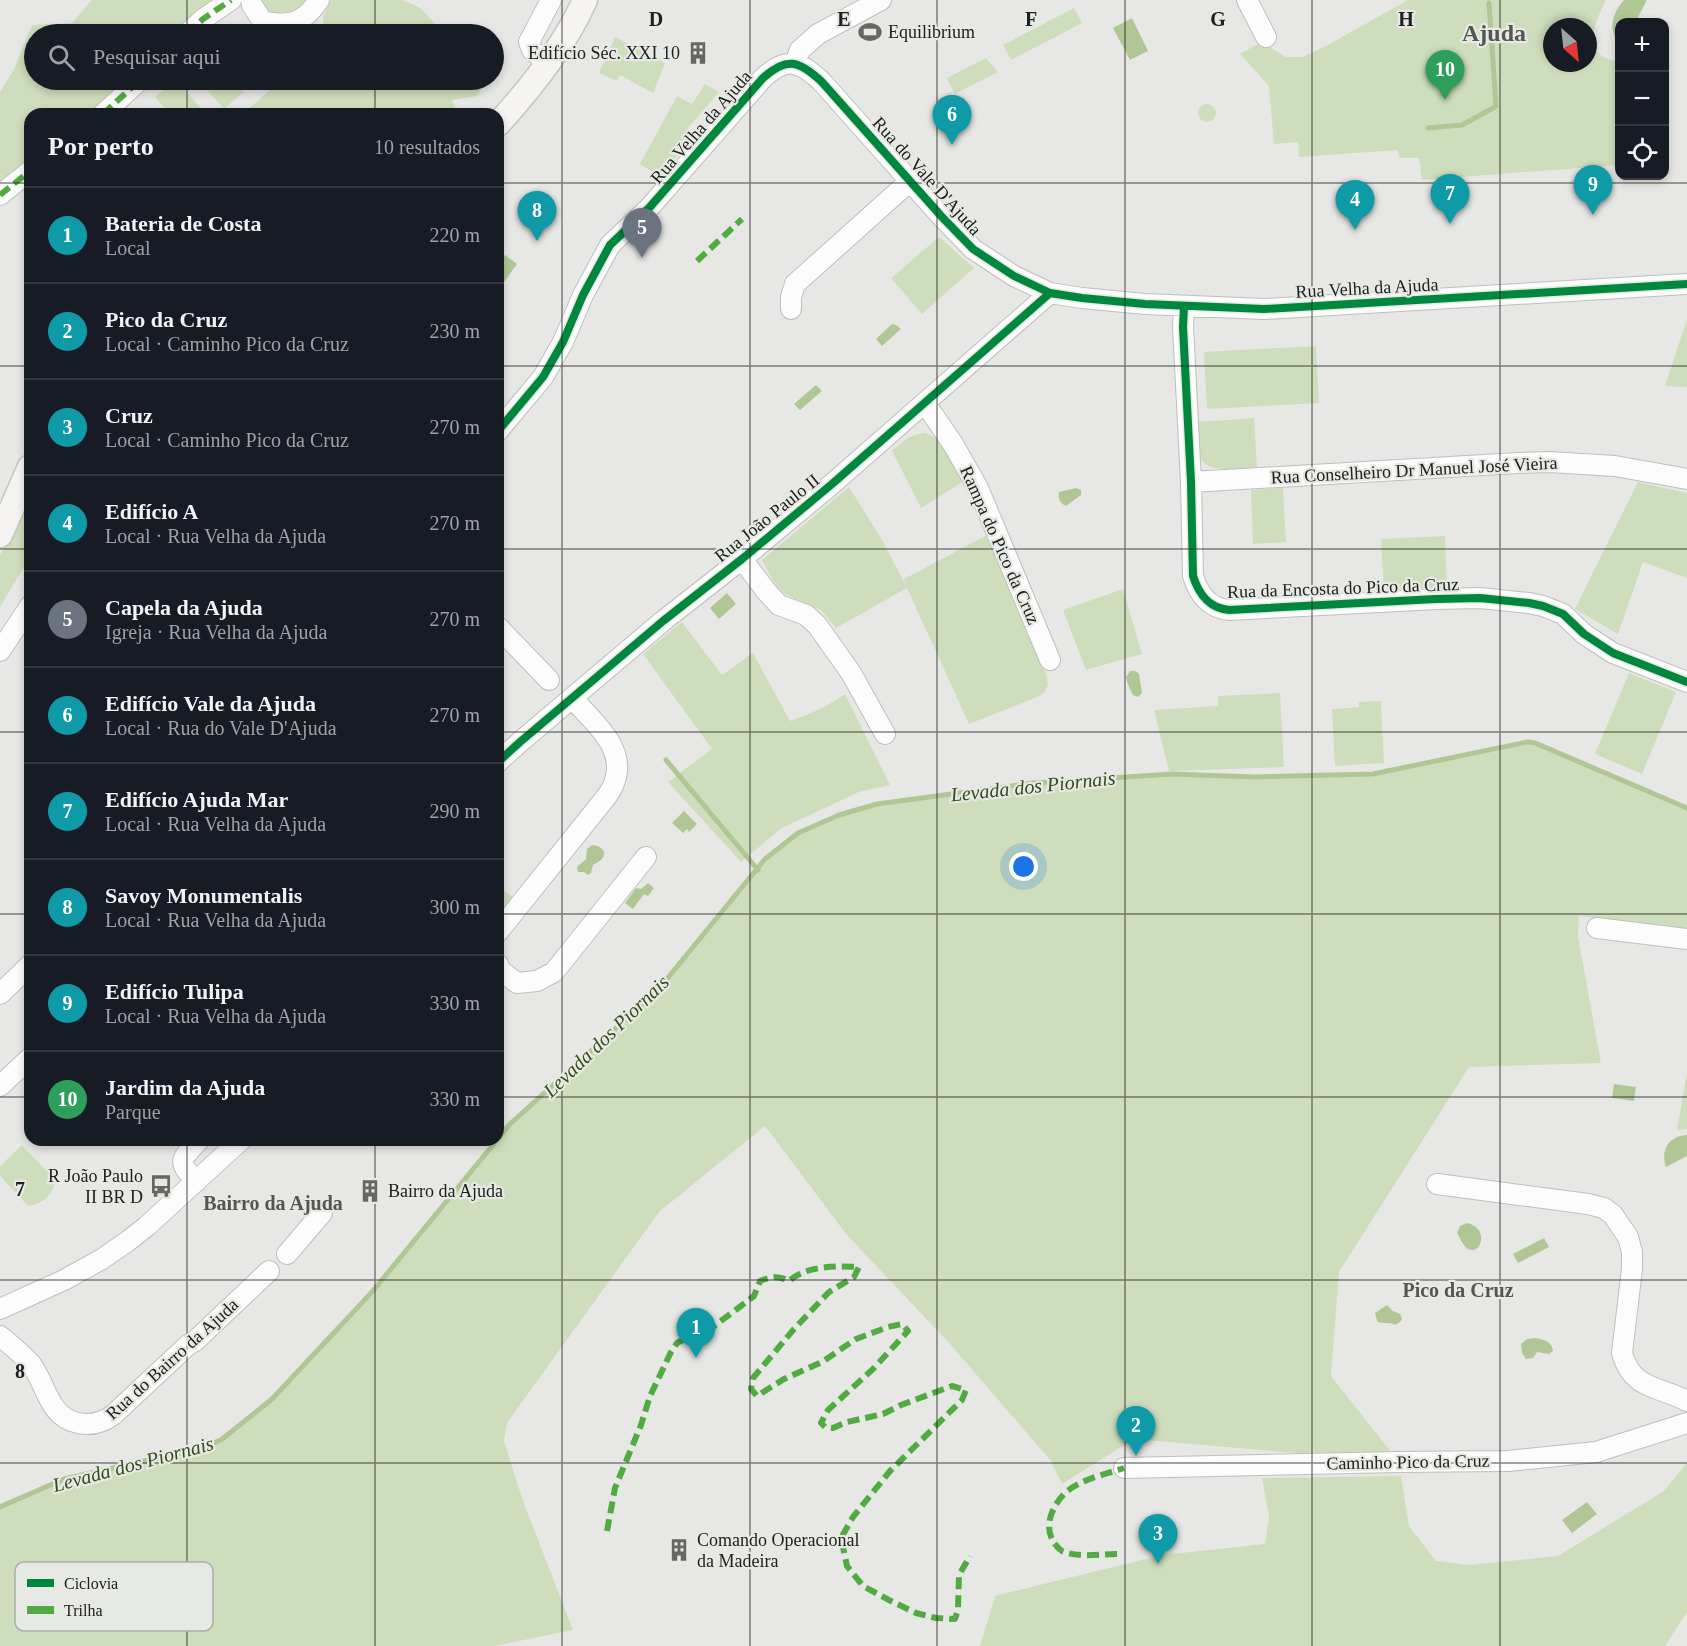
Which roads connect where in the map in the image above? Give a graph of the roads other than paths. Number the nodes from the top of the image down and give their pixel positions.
1 (231, 0) edge
2 (251, 0) edge
3 (319, 0) edge
4 (551, 0) edge
5 (585, 0) edge
6 (881, 0) edge
7 (1247, 0) edge
8 (198, 24) edge
9 (1266, 37) dead end
10 (547, 63) junction
11 (795, 63) junction
12 (129, 90) edge
13 (110, 108) edge
14 (504, 117) edge
15 (24, 176) edge
16 (910, 181) junction
17 (0, 195) edge
18 (1687, 284) edge
19 (1050, 293) junction
20 (1184, 306) junction
21 (791, 309) dead end
22 (925, 403) junction
23 (504, 424) edge
24 (1687, 479) edge
25 (24, 481) edge
26 (1191, 482) junction
27 (0, 535) edge
28 (742, 559) junction
29 (24, 615) edge
30 (504, 640) edge
31 (0, 651) edge
32 (1050, 660) dead end
33 (549, 680) dead end
34 (1687, 682) edge
35 (572, 698) junction
36 (885, 734) dead end
37 (504, 757) edge
38 (646, 857) dead end
39 (504, 925) edge
40 (1597, 928) dead end
41 (1687, 939) edge
42 (24, 971) edge
43 (504, 973) edge
44 (0, 994) edge
45 (24, 1064) edge
46 (0, 1086) edge
47 (194, 1146) edge
48 (235, 1146) edge
49 (196, 1182) junction
50 (1437, 1184) dead end
51 (322, 1214) dead end
52 (287, 1254) dead end
53 (269, 1271) dead end
54 (0, 1309) edge
55 (0, 1336) edge
56 (1687, 1401) edge
57 (1687, 1423) edge
58 (1124, 1468) dead end

1 - 8 street
2 - 3 street
4 - 10 street
5 - 10 main road
6 - 11 street
7 - 9 street
10 - 14 main road
11 - 16 street, Rua do Vale D'Ajuda
11 - 23 street, Rua Velha da Ajuda
12 - 13 street
15 - 17 street
16 - 19 street, Rua do Vale D'Ajuda
16 - 21 street
18 - 20 street, Rua Velha da Ajuda
19 - 20 street, Rua Velha da Ajuda
19 - 22 street, Rua João Paulo II
20 - 26 street, Rua da Encosta do Pico da Cruz
22 - 28 street, Rua João Paulo II
22 - 32 street, Rampa do Pico da Cruz
24 - 26 street, Rua Conselheiro Dr Manuel José Vieira
25 - 27 main road
26 - 34 street, Rua da Encosta do Pico da Cruz
28 - 35 street, Rua João Paulo II
28 - 36 street
29 - 31 street
30 - 33 street
35 - 37 street, Rua João Paulo II
35 - 39 street
38 - 43 street
40 - 41 street
42 - 44 street
45 - 46 street
47 - 49 street
48 - 49 street
49 - 54 street
50 - 56 street
51 - 52 street
53 - 55 street, Rua do Bairro da Ajuda
57 - 58 street, Caminho Pico da Cruz

